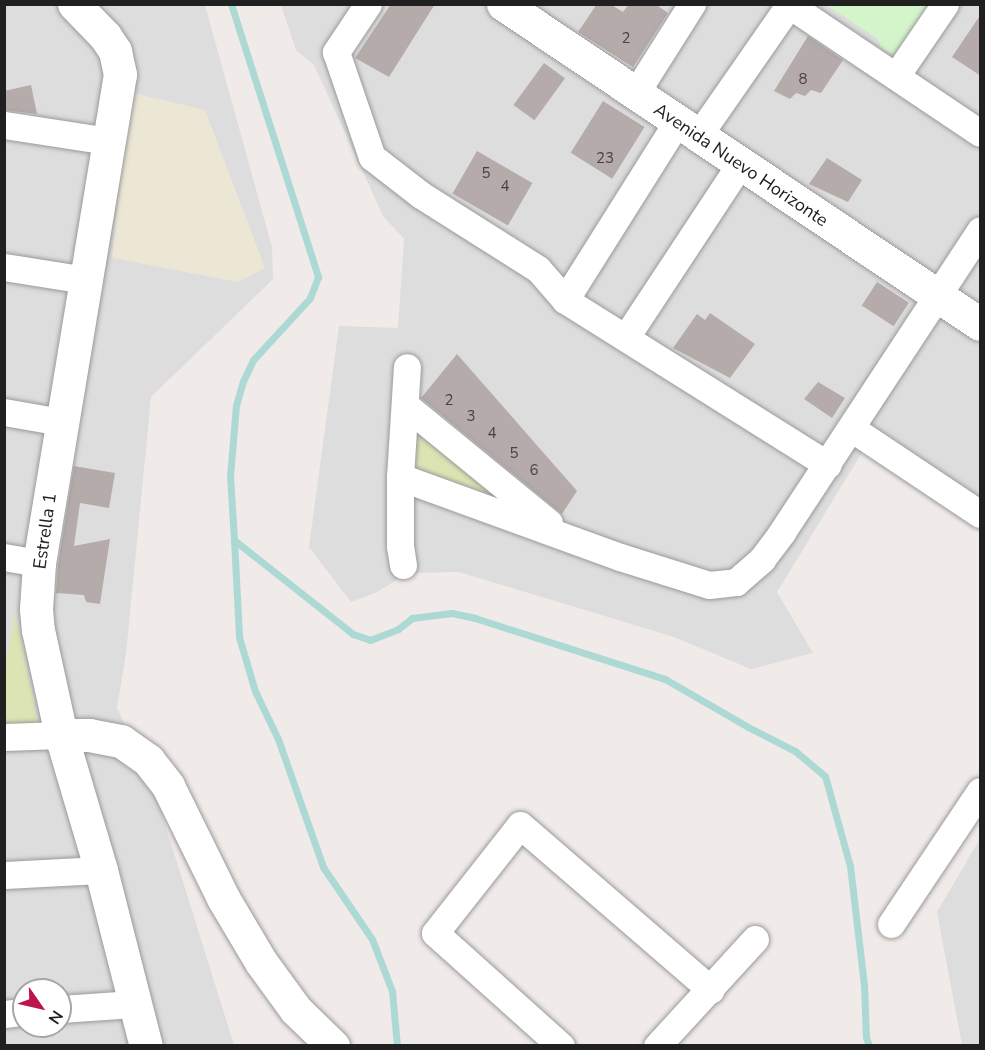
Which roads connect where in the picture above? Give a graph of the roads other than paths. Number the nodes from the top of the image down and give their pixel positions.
1 (368, 4) edge
2 (503, 4) edge
3 (692, 4) edge
4 (945, 4) edge
5 (788, 5) edge
6 (81, 11) edge
7 (896, 76) junction
8 (635, 94) junction
9 (4, 125) edge
10 (687, 129) junction
11 (981, 133) edge
12 (109, 141) junction
13 (740, 164) junction
14 (981, 230) edge
15 (4, 267) edge
16 (86, 280) junction
17 (937, 295) junction
18 (565, 300) junction
19 (981, 324) edge
20 (626, 337) junction
21 (407, 367) dead end
22 (405, 405) junction
23 (4, 412) edge
24 (61, 423) junction
25 (851, 428) junction
26 (828, 465) junction
27 (400, 477) junction
28 (981, 514) edge
29 (566, 537) junction
30 (4, 557) edge
31 (39, 563) junction
32 (403, 566) dead end
33 (61, 735) junction
34 (4, 737) edge
35 (981, 791) edge
36 (101, 870) junction
37 (4, 875) edge
38 (891, 924) dead end
39 (755, 939) dead end
40 (711, 990) junction
41 (134, 1004) junction
42 (72, 1008) edge
43 (146, 1046) edge
44 (333, 1046) edge
45 (561, 1046) edge
46 (657, 1046) edge

1 - 18 street
2 - 8 street, Avenida Nuevo Horizonte
3 - 8 street
4 - 7 street
5 - 7 street
5 - 10 street
6 - 12 street, Estrella 1
7 - 11 street
8 - 10 street, Avenida Nuevo Horizonte
9 - 12 street
10 - 13 street, Avenida Nuevo Horizonte
10 - 18 street
12 - 16 street, Estrella 1
13 - 17 street, Avenida Nuevo Horizonte
13 - 20 street
14 - 17 street
15 - 16 street
16 - 24 street, Estrella 1
17 - 19 street, Avenida Nuevo Horizonte
17 - 25 street
18 - 20 street
20 - 26 street
21 - 22 street
22 - 27 street
22 - 29 street
23 - 24 street
24 - 31 street, Estrella 1
25 - 26 street
25 - 28 street
26 - 29 street
27 - 29 street
27 - 32 street
30 - 31 street
31 - 33 street, Estrella 1
33 - 34 street
33 - 36 street, Estrella 1
33 - 44 street
35 - 38 street
36 - 37 street
36 - 41 street, Estrella 1
39 - 40 street
40 - 45 street
40 - 46 street
41 - 42 street
41 - 43 street, Estrella 1

